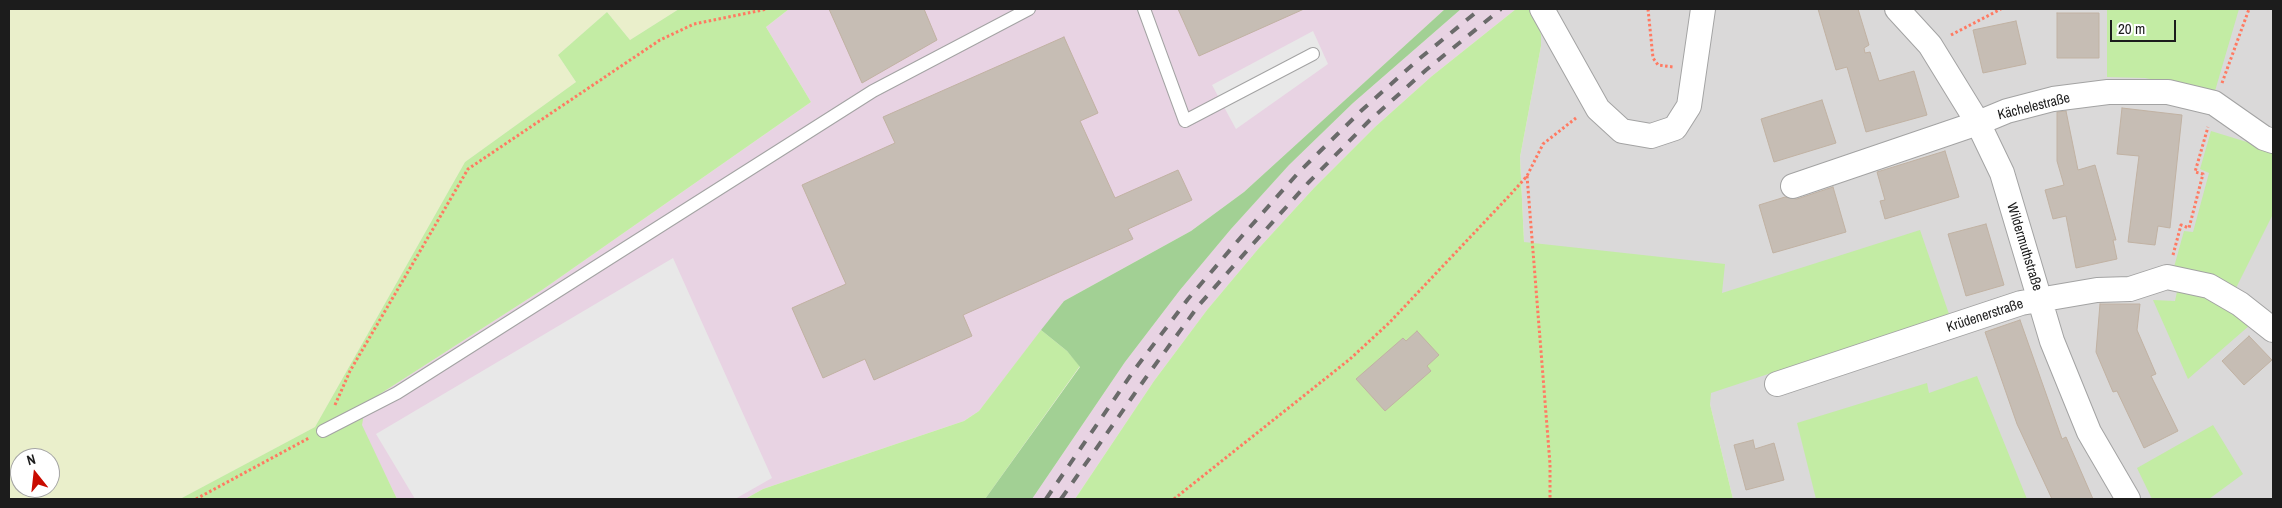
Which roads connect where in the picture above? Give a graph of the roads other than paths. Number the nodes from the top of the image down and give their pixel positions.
1 (1029, 9) edge
2 (1144, 9) edge
3 (1542, 9) edge
4 (1703, 9) edge
5 (1897, 9) edge
6 (1313, 54) dead end
7 (1978, 123) junction
8 (2273, 141) edge
9 (1793, 186) dead end
10 (2040, 300) junction
11 (2273, 330) edge
12 (1777, 384) dead end
13 (323, 431) road end
14 (2128, 499) edge

1 - 13 lane
2 - 6 lane
3 - 4 street
5 - 7 street, Wildermuthstraße
7 - 8 street, Kächelestraße
7 - 9 street, Kächelestraße
7 - 10 street, Wildermuthstraße
10 - 11 street, Krüdenerstraße
10 - 12 street, Krüdenerstraße
10 - 14 street, Wildermuthstraße

